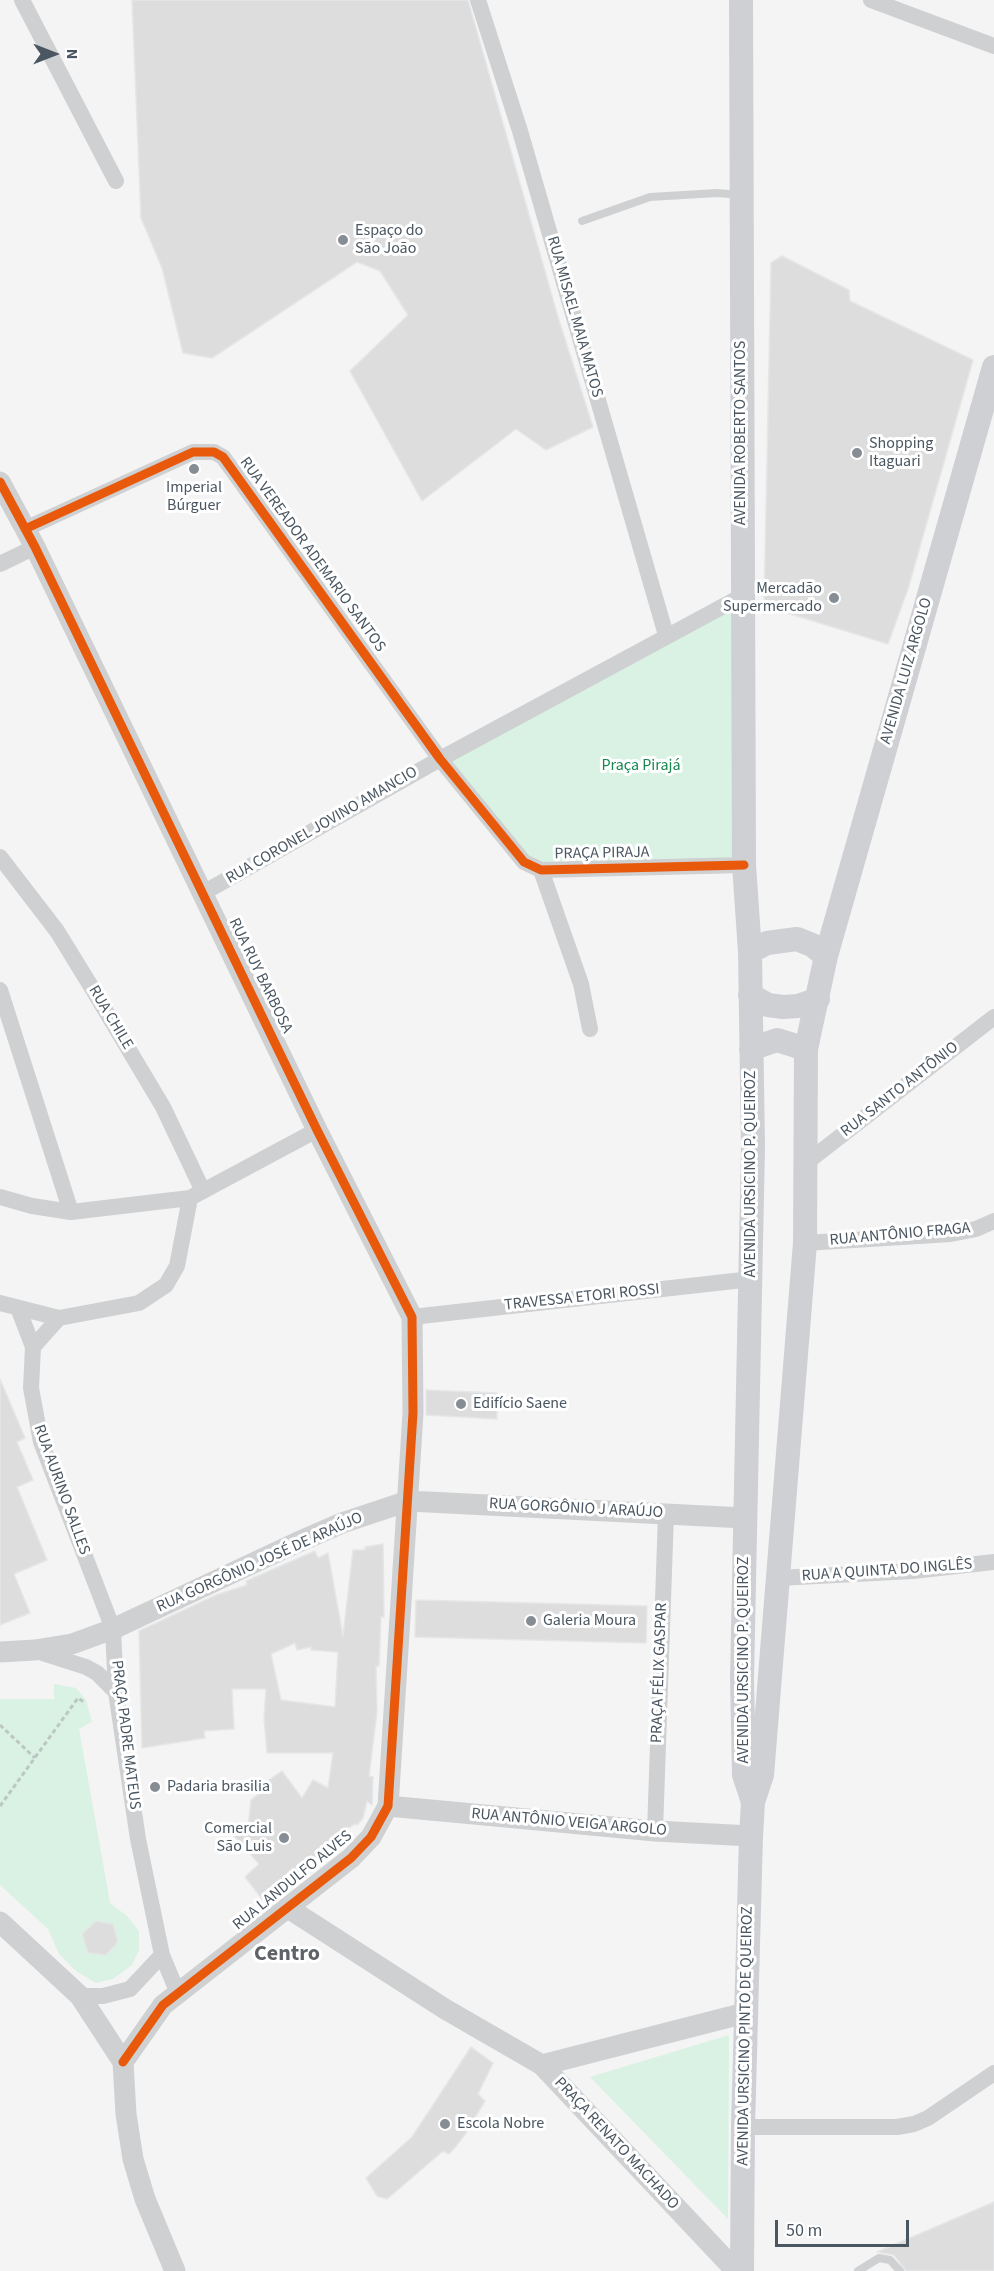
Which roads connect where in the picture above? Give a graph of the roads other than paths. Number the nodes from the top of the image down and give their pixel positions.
1 (22, 0) edge
2 (478, 0) edge
3 (741, 0) edge
4 (871, 0) edge
5 (994, 46) edge
6 (116, 181) dead end
7 (741, 195) junction
8 (582, 221) dead end
9 (994, 367) edge
10 (0, 482) edge
11 (30, 538) junction
12 (0, 564) edge
13 (742, 597) junction
14 (666, 635) junction
15 (440, 759) junction
16 (0, 857) edge
17 (744, 865) junction
18 (541, 870) junction
19 (203, 893) junction
20 (750, 952) junction
21 (822, 977) junction
22 (0, 990) edge
23 (750, 996) junction
24 (994, 1017) edge
25 (590, 1029) dead end
26 (751, 1049) junction
27 (806, 1050) junction
28 (317, 1130) junction
29 (806, 1163) junction
30 (196, 1194) junction
31 (0, 1197) edge
32 (71, 1212) junction
33 (994, 1221) edge
34 (805, 1244) junction
35 (752, 1279) junction
36 (0, 1303) edge
37 (18, 1308) junction
38 (59, 1317) junction
39 (412, 1317) junction
40 (33, 1347) junction
41 (408, 1501) junction
42 (666, 1514) junction
43 (745, 1518) junction
44 (994, 1562) edge
45 (779, 1578) junction
46 (113, 1629) junction
47 (35, 1650) junction
48 (0, 1652) edge
49 (116, 1692) junction
50 (753, 1802) junction
51 (388, 1806) junction
52 (655, 1831) junction
53 (751, 1836) junction
54 (288, 1908) junction
55 (0, 1922) edge
56 (162, 1955) junction
57 (177, 1991) junction
58 (80, 1996) junction
59 (745, 2013) junction
60 (123, 2062) junction
61 (542, 2065) junction
62 (994, 2073) edge
63 (743, 2127) junction
64 (175, 2271) edge
65 (736, 2271) edge
66 (742, 2271) edge
67 (858, 2271) edge
68 (900, 2271) edge

1 - 6 street
2 - 14 street, RUA MISAEL MAIA MATOS
3 - 7 main road, AVENIDA ROBERTO SANTOS
4 - 5 street
7 - 8 lane
7 - 13 main road, AVENIDA ROBERTO SANTOS
9 - 21 main road, AVENIDA LUIZ ARGOLO
10 - 11 street, RUA RUY BARBOSA
11 - 12 street, RUA VEREADOR ADEMARIO SANTOS
11 - 15 street, RUA VEREADOR ADEMARIO SANTOS
11 - 19 street, RUA RUY BARBOSA
13 - 14 street
13 - 17 main road, AVENIDA ROBERTO SANTOS
14 - 15 street
15 - 18 street, PRAÇA PIRAJA
15 - 19 street, RUA CORONEL JOVINO AMANCIO
16 - 30 street, RUA CHILE
17 - 18 street, PRAÇA PIRAJA
17 - 20 main road, AVENIDA URSICINO P. QUEIROZ
18 - 25 street
19 - 28 street, RUA RUY BARBOSA
20 - 21 main road
20 - 23 main road, AVENIDA URSICINO P. QUEIROZ
21 - 23 main road
21 - 27 main road, AVENIDA URSICINO P. QUEIROZ
22 - 32 street
23 - 26 main road, AVENIDA URSICINO P. QUEIROZ
24 - 29 street, RUA SANTO ANTÔNIO
26 - 27 main road
26 - 35 main road, AVENIDA URSICINO P. QUEIROZ
27 - 29 main road, AVENIDA URSICINO P. QUEIROZ
28 - 30 street
28 - 39 street, RUA RUY BARBOSA
29 - 34 main road, AVENIDA URSICINO P. QUEIROZ
30 - 32 street
30 - 38 street
31 - 32 street
33 - 34 street, RUA ANTÔNIO FRAGA
34 - 45 main road, AVENIDA URSICINO P. QUEIROZ
35 - 39 street, TRAVESSA ETORI ROSSI
35 - 43 main road, AVENIDA URSICINO P. QUEIROZ
36 - 37 street
37 - 38 street
37 - 40 street, RUA AURINO SALLES
38 - 40 street
39 - 41 street, RUA RUY BARBOSA
40 - 46 street, RUA AURINO SALLES
41 - 42 street, RUA GORGÔNIO J ARAÚJO
41 - 46 street, RUA GORGÔNIO JOSÉ DE ARAÚJO
41 - 51 street, RUA LANDULFO ALVES
42 - 43 street, RUA GORGÔNIO J ARAÚJO
42 - 52 street, PRAÇA FÉLIX GASPAR
43 - 50 main road, AVENIDA URSICINO P. QUEIROZ
44 - 45 street, RUA A QUINTA DO INGLÊS
45 - 50 main road, AVENIDA URSICINO P. QUEIROZ
46 - 47 street
46 - 49 street, PRAÇA PADRE MATEUS
47 - 48 street
47 - 49 street
49 - 56 street, PRAÇA PADRE MATEUS
50 - 53 main road, AVENIDA URSICINO PINTO DE QUEIROZ
51 - 52 street, RUA ANTÔNIO VEIGA ARGOLO
51 - 54 street, RUA LANDULFO ALVES
52 - 53 street, RUA ANTÔNIO VEIGA ARGOLO
53 - 59 main road, AVENIDA URSICINO PINTO DE QUEIROZ
54 - 57 street, RUA LANDULFO ALVES
54 - 61 street
55 - 58 street
56 - 57 street, PRAÇA PADRE MATEUS
56 - 58 street
57 - 60 street, RUA LANDULFO ALVES
58 - 60 street
59 - 61 street, PRAÇA RENATO MACHADO
59 - 63 main road, AVENIDA URSICINO PINTO DE QUEIROZ
60 - 64 street
61 - 65 street, PRAÇA RENATO MACHADO
62 - 63 street
63 - 66 main road, AVENIDA URSICINO PINTO DE QUEIROZ
67 - 68 lane

